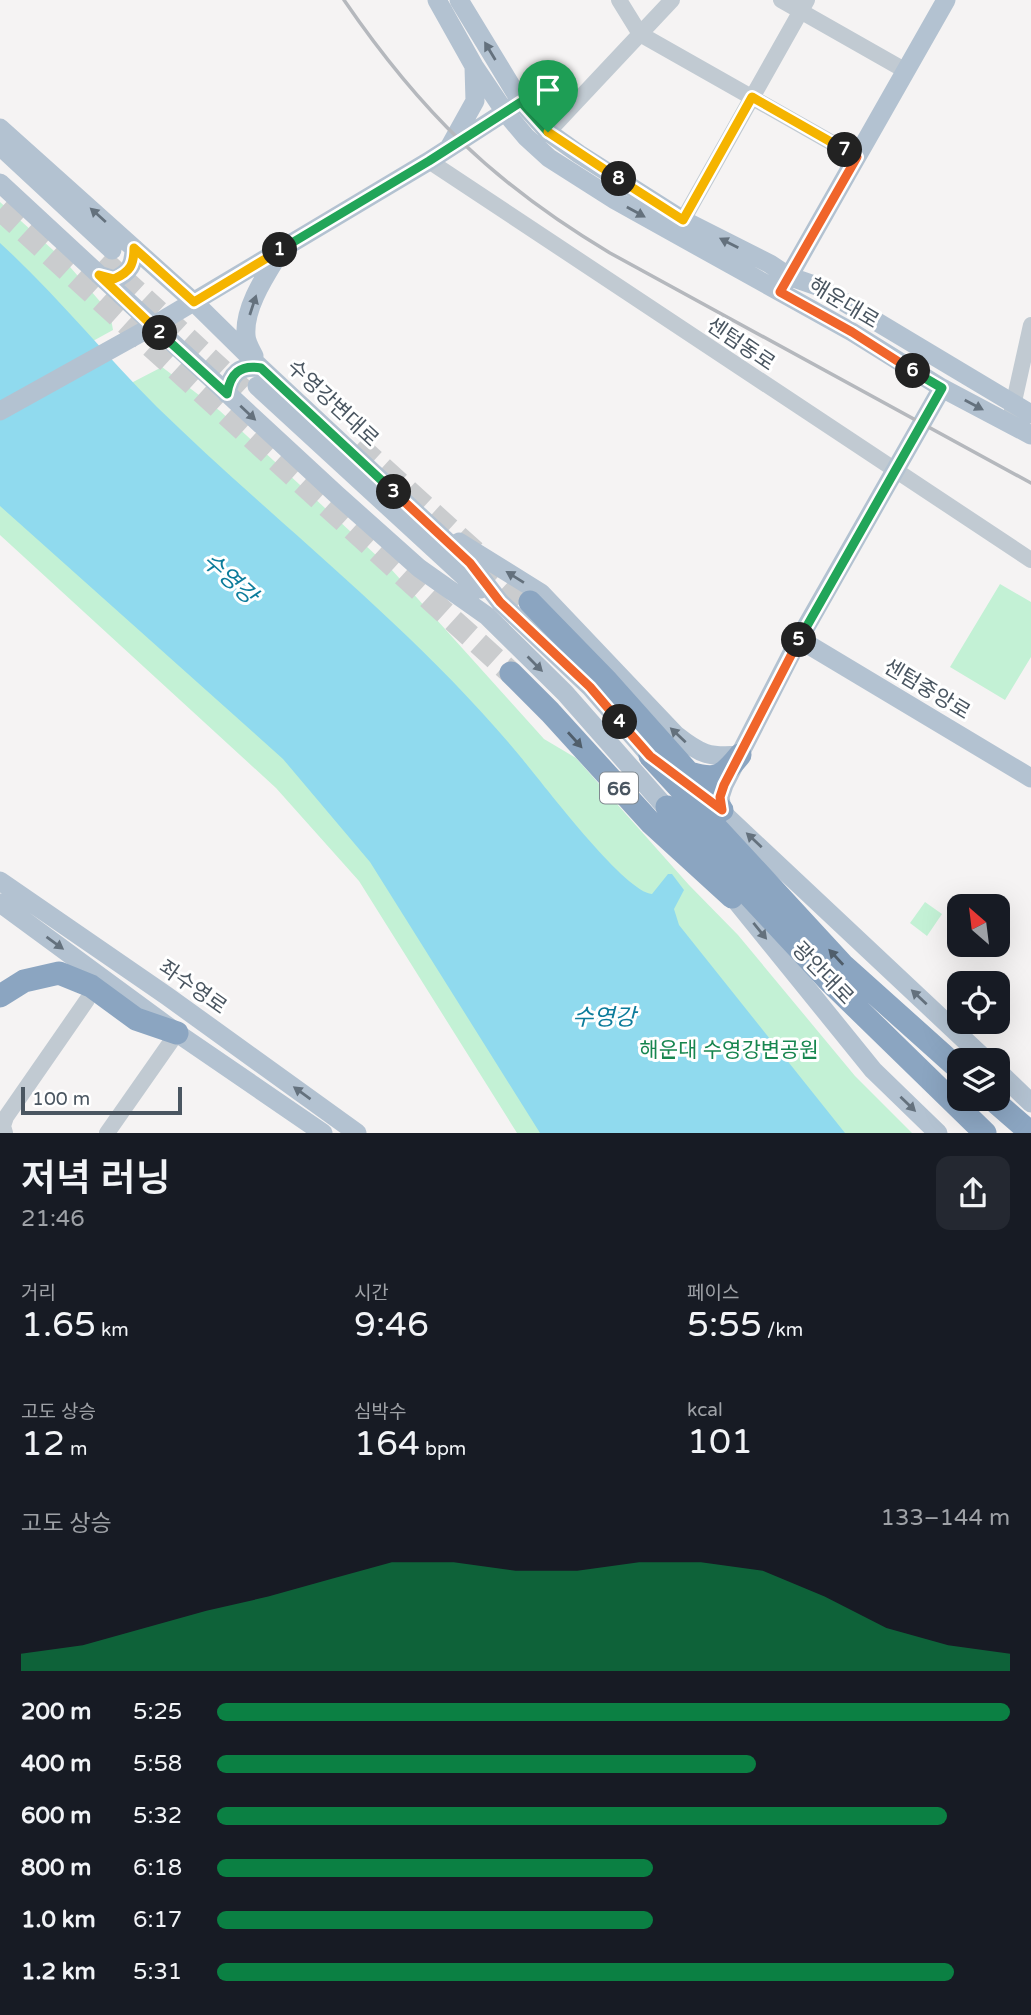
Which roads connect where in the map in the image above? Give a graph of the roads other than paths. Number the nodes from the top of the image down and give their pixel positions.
1 (437, 0) edge
2 (459, 0) edge
3 (620, 0) edge
4 (672, 0) edge
5 (781, 0) edge
6 (946, 0) edge
7 (804, 6) edge
8 (640, 34) junction
9 (474, 66) junction
10 (905, 71) junction
11 (752, 97) junction
12 (513, 107) junction
13 (0, 128) edge
14 (548, 132) junction
15 (0, 146) edge
16 (449, 149) junction
17 (857, 157) junction
18 (429, 161) junction
19 (0, 164) edge
20 (0, 183) edge
21 (683, 220) junction
22 (134, 248) junction
23 (281, 250) junction
24 (105, 261) junction
25 (784, 284) junction
26 (125, 300) junction
27 (194, 302) junction
28 (1031, 325) edge
29 (153, 326) junction
30 (126, 342) junction
31 (256, 377) junction
32 (942, 388) junction
33 (227, 394) junction
34 (0, 411) edge
35 (1018, 414) edge
36 (1031, 435) edge
37 (896, 472) junction
38 (423, 519) junction
39 (1031, 560) edge
40 (530, 602) tunnel mouth
41 (493, 609) junction
42 (799, 639) junction
43 (511, 673) tunnel mouth
44 (740, 755) junction
45 (650, 756) junction
46 (690, 773) junction
47 (1031, 778) edge
48 (667, 807) junction
49 (722, 810) junction
50 (0, 881) edge
51 (732, 897) junction
52 (0, 903) edge
53 (0, 996) edge
54 (87, 1000) dead end
55 (177, 1033) junction
56 (973, 1048) edge
57 (947, 1058) edge
58 (1010, 1082) edge
59 (1031, 1102) edge
60 (1006, 1111) edge
61 (295, 1114) junction
62 (5, 1133) edge
63 (107, 1133) edge
64 (307, 1133) edge
65 (323, 1133) edge
66 (357, 1133) edge
67 (938, 1133) edge
68 (985, 1133) edge
69 (1031, 1133) edge

1 - 9 main road, 해운대로
12 -> 2 main road, 해운대로
3 - 8 street
4 - 8 street
5 - 7 street
6 - 10 main road
7 - 10 street
7 - 11 street
8 - 11 street
8 - 14 street
9 - 12 main road, 해운대로
9 - 16 main road
10 - 17 main road
11 - 17 street
11 - 21 street
12 - 14 main road, 해운대로
12 - 16 main road
12 -> 25 main road, 해운대로
22 -> 13 main road, 수영강변대로
14 - 21 main road, 해운대로
15 - 24 main road
16 - 18 main road
17 - 25 main road
18 - 23 main road
18 - 37 street, 센텀동로
19 - 24 main road
20 - 24 main road, 수영강변대로
25 -> 21 main road, 해운대로
22 - 24 main road
22 - 27 main road, 수영강변대로
23 - 27 main road
31 -> 23 main road
24 - 26 main road, 수영강변대로
25 - 32 main road, 해운대로
25 - 35 main road, 해운대로
26 - 29 main road, 수영강변대로
26 - 30 main road
27 - 29 main road
27 - 31 main road, 수영강변대로
28 - 35 street
29 - 30 main road
29 - 33 main road, 수영강변대로
30 - 34 main road
31 - 33 main road
31 - 38 main road, 수영강변대로
31 - 41 main road
32 -> 35 main road, 해운대로
32 - 37 main road
33 -> 41 main road, 수영강변대로
35 - 36 main road, 해운대로
37 - 39 street, 센텀동로
37 - 42 main road
38 - 41 main road, 수영강변대로
44 -> 38 main road
40 - 46 highway
41 - 45 main road, 수영강변대로
41 -> 48 main road, 수영강변대로
42 - 44 main road
42 - 47 main road, 센텀중앙로
43 -> 51 highway, 66
44 - 46 highway
44 - 49 main road
45 - 49 main road, 수영강변대로
57 -> 45 highway, 광안대로
46 - 49 highway
48 - 51 main road, 수영강변대로
48 - 68 highway, 광안대로
56 -> 49 main road, 수영강변대로
66 -> 50 main road, 좌수영로
51 -> 67 main road, 수영강변대로
52 -> 55 main road
53 - 55 highway
54 - 62 street
55 - 61 main road
55 - 63 street
58 - 59 main road
60 - 69 highway
61 - 64 street
61 - 65 main road

